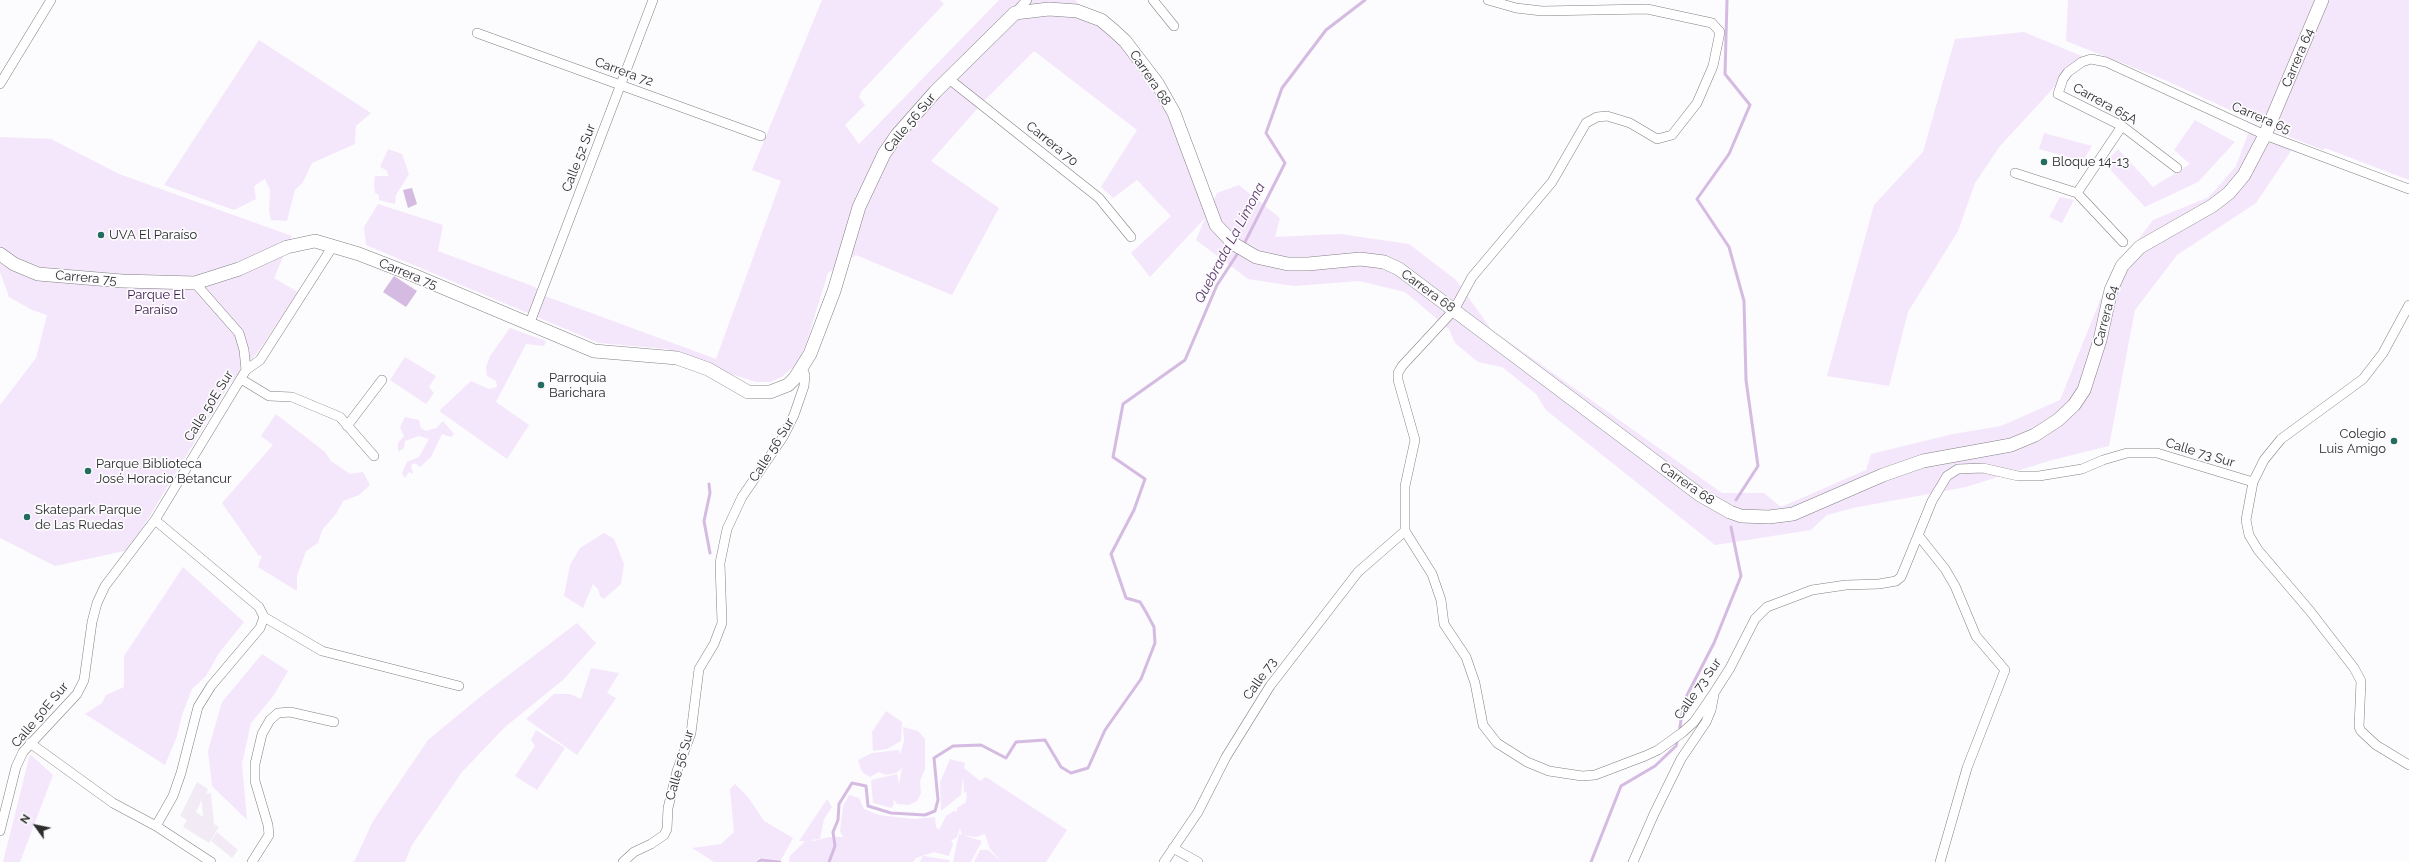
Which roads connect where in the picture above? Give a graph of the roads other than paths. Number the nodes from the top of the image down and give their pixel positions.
1 (51, 0) edge
2 (652, 0) edge
3 (1027, 0) edge
4 (1154, 0) edge
5 (1488, 0) edge
6 (2322, 0) edge
7 (1015, 13) junction
8 (1174, 26) dead end
9 (477, 33) dead end
10 (2106, 62) joint
11 (0, 65) edge
12 (7, 72) junction
13 (949, 79) junction
14 (0, 84) edge
15 (620, 85) junction
16 (2122, 126) junction
17 (2265, 135) junction
18 (761, 136) dead end
19 (2177, 168) dead end
20 (2014, 173) dead end
21 (2409, 189) edge
22 (2077, 193) junction
23 (1131, 236) dead end
24 (2123, 242) dead end
25 (333, 246) junction
26 (0, 254) edge
27 (195, 283) junction
28 (2409, 305) edge
29 (1454, 310) junction
30 (529, 325) junction
31 (802, 369) junction
32 (246, 370) junction
33 (241, 379) junction
34 (382, 380) dead end
35 (347, 426) junction
36 (374, 456) dead end
37 (1882, 475) joint
38 (2253, 482) junction
39 (155, 520) junction
40 (1405, 531) junction
41 (1918, 535) junction
42 (264, 617) junction
43 (459, 686) dead end
44 (1714, 693) junction
45 (334, 722) dead end
46 (30, 743) junction
47 (2409, 765) edge
48 (156, 826) junction
49 (0, 831) edge
50 (1173, 848) junction
51 (211, 862) edge
52 (252, 862) edge
53 (623, 862) edge
54 (1164, 862) edge
55 (1198, 862) edge
56 (1633, 862) edge
57 (1940, 862) edge

1 - 12 street
2 - 15 street, Calle 52 Sur
3 - 7 street, Calle 56 Sur
4 - 8 street
5 - 29 street
6 - 17 street, Carrera 64
7 - 13 street, Calle 56 Sur
7 - 29 street, Carrera 68
9 - 15 street, Carrera 72
10 - 16 street, Carrera 65A
10 - 17 street, Carrera 65
11 - 12 street
12 - 14 street
13 - 23 street, Carrera 70
13 - 31 street, Calle 56 Sur
15 - 18 street, Carrera 72
15 - 30 street, Calle 52 Sur
16 - 19 street, Carrera 65A
16 - 22 street
17 - 21 street, Carrera 65
17 - 37 street, Carrera 64
20 - 22 street
22 - 24 street
25 - 27 street, Carrera 75
25 - 30 street, Carrera 75
25 - 32 street, Calle 50E Sur
26 - 27 street, Carrera 75
27 - 32 street, Calle 50E Sur
28 - 38 street
29 - 37 street, Carrera 68
29 - 40 street
30 - 31 street, Carrera 75
31 - 53 street, Calle 56 Sur
32 - 33 street, Calle 50E Sur
33 - 35 street
33 - 39 street, Calle 50E Sur
34 - 35 street
35 - 36 street
38 - 41 street, Calle 73 Sur
38 - 47 street
39 - 42 street
39 - 46 street, Calle 50E Sur
40 - 44 street, Calle 73 Sur
40 - 50 street, Calle 73
41 - 44 street, Calle 73 Sur
41 - 57 street
42 - 43 street
42 - 48 street
44 - 56 street
45 - 52 street
46 - 48 street
46 - 49 street, Calle 50E Sur
48 - 51 street
50 - 54 street, Calle 73
50 - 55 street

